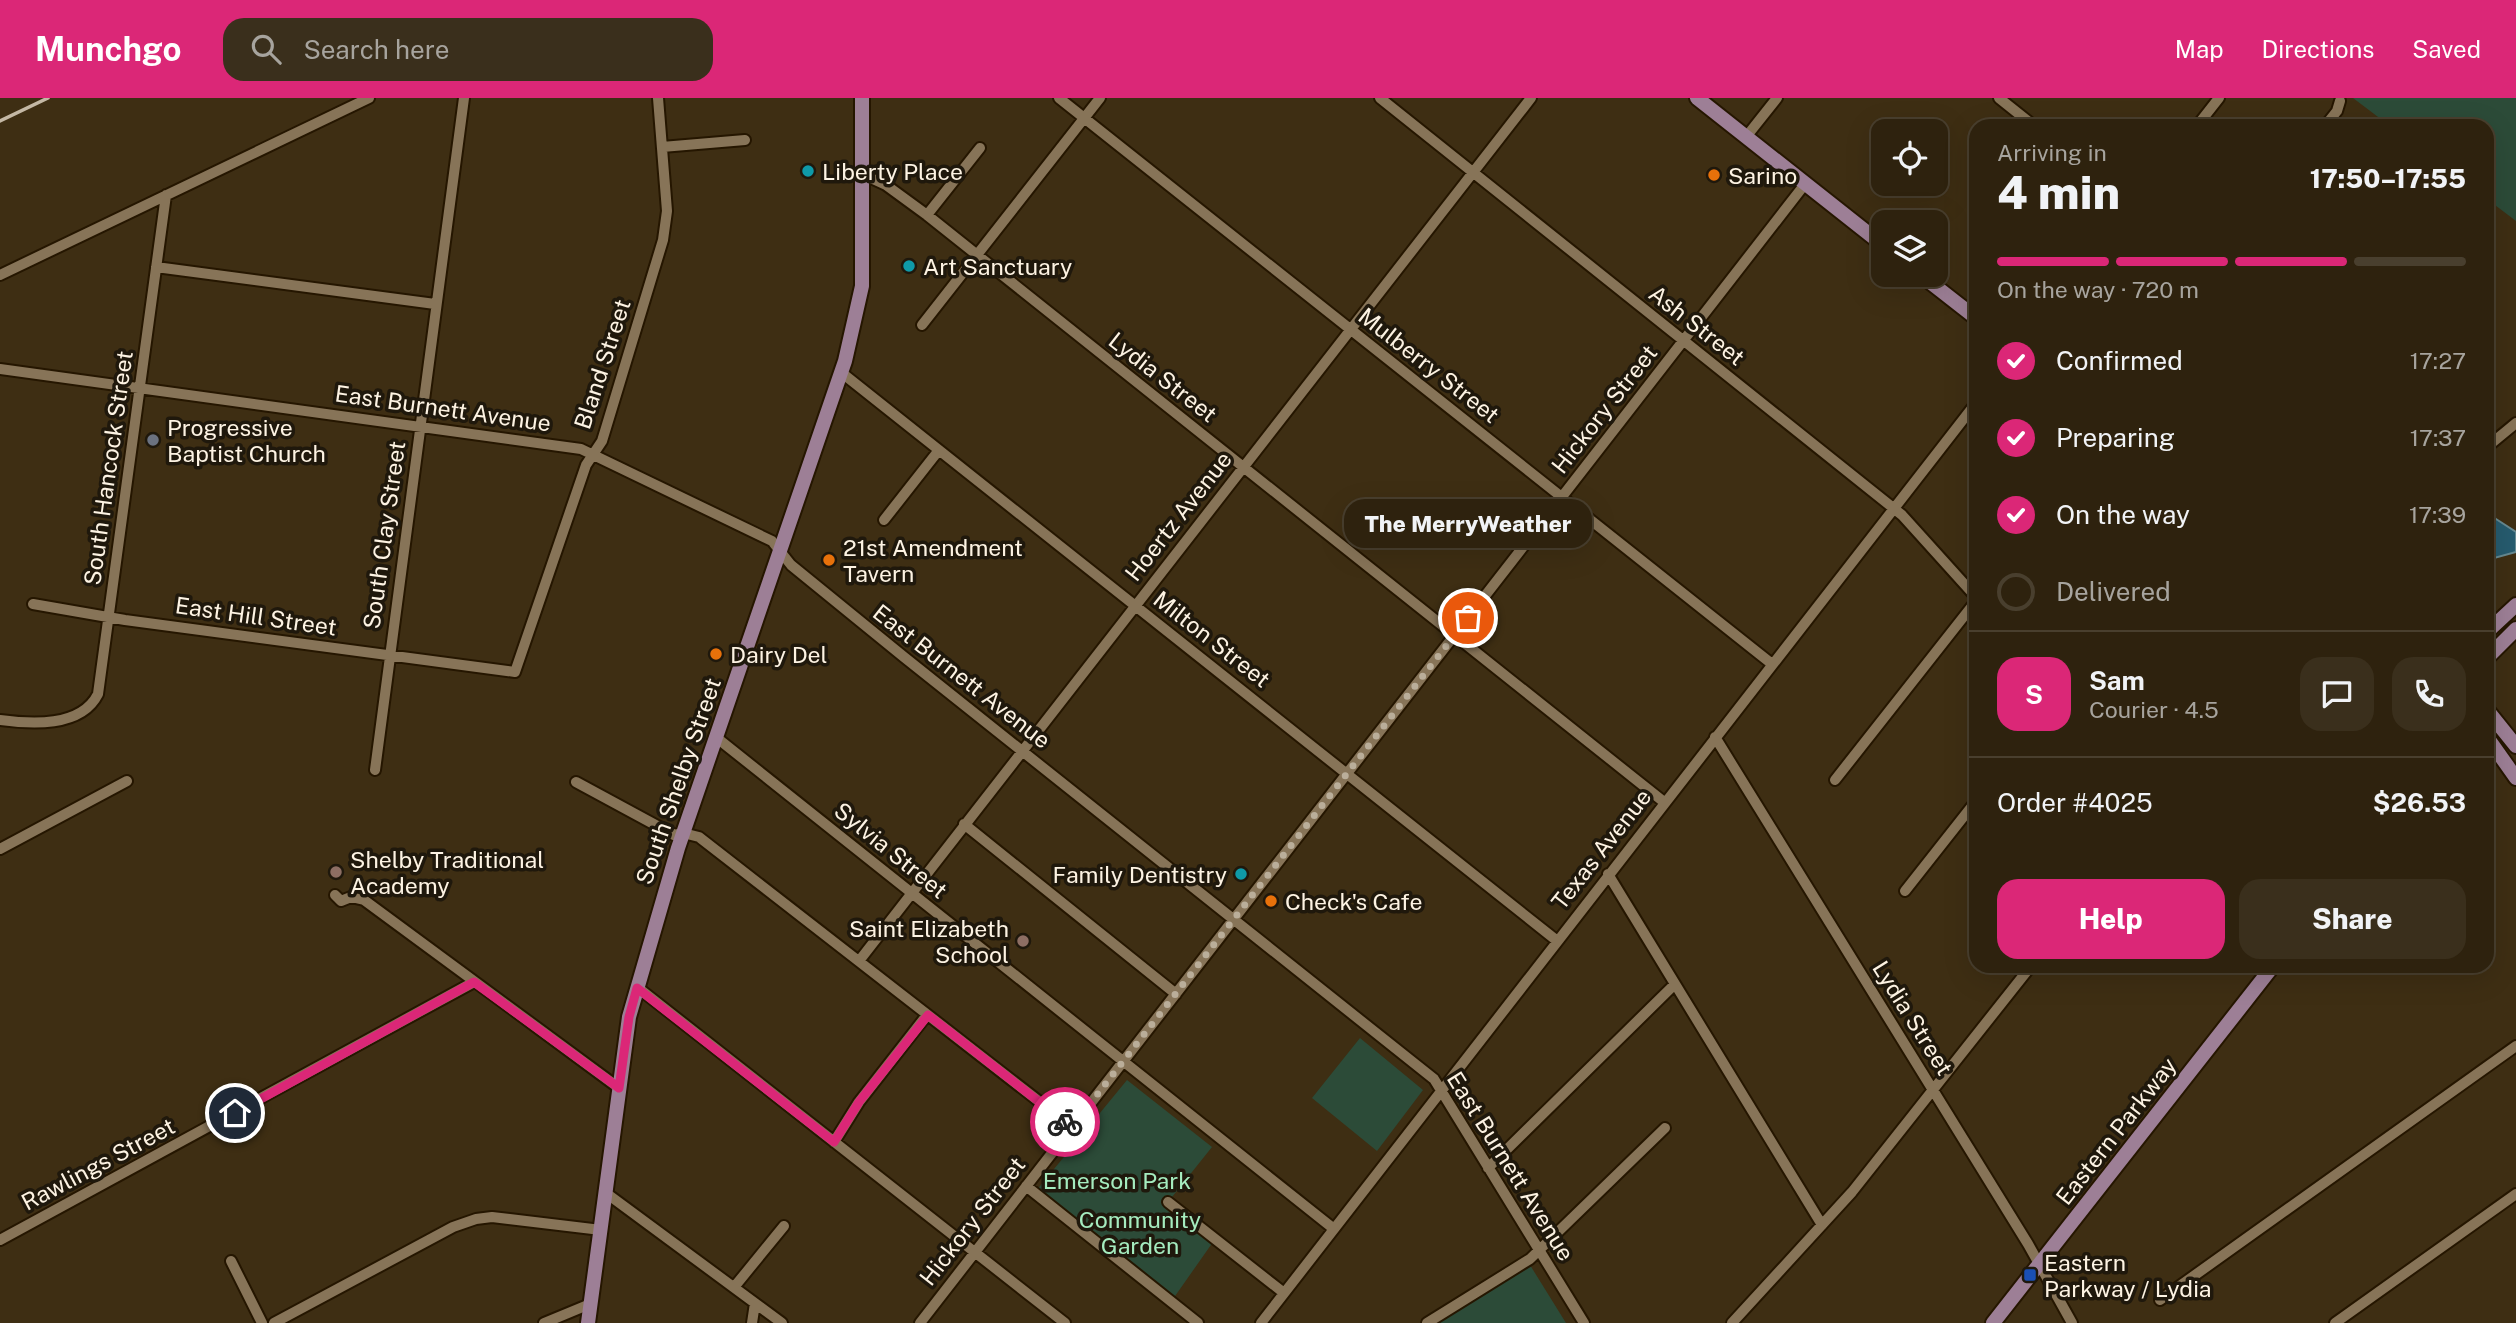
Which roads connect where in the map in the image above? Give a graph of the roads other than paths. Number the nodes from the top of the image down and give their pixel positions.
1 (369, 98) edge
2 (464, 98) edge
3 (658, 98) edge
4 (862, 98) edge
5 (1059, 98) edge
6 (1100, 98) edge
7 (1380, 98) edge
8 (1531, 98) edge
9 (1697, 98) edge
10 (1777, 98) edge
11 (1999, 98) edge
12 (2219, 98) edge
13 (2340, 101) dead end
14 (1084, 118) junction
15 (2025, 119) edge
16 (2202, 119) edge
17 (2331, 119) edge
18 (1746, 137) junction
19 (745, 140) dead end
20 (662, 147) junction
21 (980, 148) dead end
22 (1472, 173) junction
23 (862, 174) junction
24 (1805, 184) junction
25 (166, 195) junction
26 (926, 215) junction
27 (1871, 236) edge
28 (978, 257) junction
29 (156, 267) junction
30 (0, 275) edge
31 (1936, 287) edge
32 (435, 304) junction
33 (1969, 313) edge
34 (922, 325) dead end
35 (1350, 329) junction
36 (1683, 340) junction
37 (0, 369) edge
38 (842, 373) junction
39 (139, 388) junction
40 (1969, 412) edge
41 (2516, 423) edge
42 (421, 426) junction
43 (2494, 441) edge
44 (939, 450) junction
45 (593, 453) junction
46 (1242, 467) junction
47 (1562, 497) junction
48 (1894, 508) junction
49 (884, 520) dead end
50 (781, 552) junction
51 (1969, 591) edge
52 (33, 604) dead end
53 (1135, 605) junction
54 (2516, 606) edge
55 (1969, 608) edge
56 (109, 617) junction
57 (2494, 626) edge
58 (2516, 629) edge
59 (1454, 635) junction
60 (2494, 651) edge
61 (388, 656) junction
62 (1772, 664) junction
63 (515, 672) joint
64 (2494, 719) edge
65 (0, 720) edge
66 (1715, 737) junction
67 (717, 738) junction
68 (2516, 746) edge
69 (2494, 749) edge
70 (1023, 750) junction
71 (375, 770) dead end
72 (1347, 773) junction
73 (2516, 778) edge
74 (1835, 780) dead end
75 (127, 781) dead end
76 (576, 782) dead end
77 (1664, 802) junction
78 (1969, 810) edge
79 (964, 824) junction
80 (683, 833) junction
81 (0, 849) edge
82 (1608, 874) junction
83 (1905, 891) dead end
84 (912, 893) junction
85 (335, 895) dead end
86 (1234, 918) junction
87 (1556, 940) junction
88 (859, 961) junction
89 (2025, 973) edge
90 (2268, 973) edge
91 (474, 982) junction
92 (1675, 984) junction
93 (637, 988) junction
94 (1176, 994) junction
95 (928, 1015) junction
96 (2516, 1046) edge
97 (1124, 1061) junction
98 (619, 1088) junction
99 (1933, 1090) junction
100 (1440, 1091) junction
101 (1072, 1127) junction
102 (1665, 1128) dead end
103 (834, 1142) junction
104 (1488, 1168) junction
105 (1026, 1186) junction
106 (606, 1193) junction
107 (2516, 1194) edge
108 (1168, 1202) dead end
109 (1822, 1225) junction
110 (785, 1226) dead end
111 (1334, 1229) junction
112 (601, 1230) junction
113 (0, 1240) edge
114 (1539, 1250) junction
115 (975, 1252) junction
116 (232, 1261) dead end
117 (2039, 1264) junction
118 (735, 1286) junction
119 (1284, 1293) junction
120 (2160, 1300) dead end
121 (755, 1303) junction
122 (590, 1304) junction
123 (262, 1323) edge
124 (274, 1323) edge
125 (544, 1323) edge
126 (588, 1323) edge
127 (752, 1323) edge
128 (782, 1323) edge
129 (920, 1323) edge
130 (1065, 1323) edge
131 (1198, 1323) edge
132 (1261, 1323) edge
133 (1427, 1323) edge
134 (1584, 1323) edge
135 (1732, 1323) edge
136 (1993, 1323) edge
137 (2072, 1323) edge
138 (2335, 1323) edge

1 - 25 street
2 - 32 street, South Clay Street
3 - 20 street, Bland Street
4 - 23 main road, South Shelby Street
5 - 14 street, Mulberry Street
6 - 14 street
7 - 22 street, Ash Street
8 - 22 street, Hoertz Avenue
9 - 18 main road
10 - 18 street
11 - 15 street
12 - 16 street
13 - 17 street
14 - 28 street
14 - 35 street, Mulberry Street
18 - 24 main road
19 - 20 street
20 - 45 street, Bland Street
21 - 26 street
22 - 35 street, Hoertz Avenue
22 - 36 street, Ash Street
23 - 26 street, Lydia Street
23 - 38 main road, South Shelby Street
24 - 27 main road
24 - 36 street, Hickory Street
25 - 29 street, South Hancock Street
25 - 30 street
26 - 28 street, Lydia Street
28 - 34 street
28 - 46 street, Lydia Street
29 - 32 street
29 - 39 street, South Hancock Street
31 - 33 main road
32 - 42 street, South Clay Street
35 - 46 street, Hoertz Avenue
35 - 47 street, Mulberry Street
36 - 47 street, Hickory Street
36 - 48 street, Ash Street
37 - 39 street, East Burnett Avenue
38 - 44 street, Milton Street
38 - 50 main road, South Shelby Street
39 - 42 street, East Burnett Avenue
39 - 56 street, South Hancock Street
40 - 48 street, Texas Avenue
41 - 43 street
42 - 45 street, East Burnett Avenue
42 - 61 street, South Clay Street
44 - 49 street
44 - 53 street, Milton Street
45 - 50 street, East Burnett Avenue
45 - 63 street, Bland Street
46 - 53 street, Hoertz Avenue
46 - 59 street, Lydia Street
47 - 59 street, Hickory Street
47 - 62 street, Mulberry Street
48 - 51 street, Ash Street
48 - 62 street, Texas Avenue
50 - 67 main road, South Shelby Street
50 - 70 street, East Burnett Avenue
52 - 56 street, East Hill Street
53 - 70 street, Hoertz Avenue
53 - 72 street, Milton Street
54 - 57 main road
55 - 74 street
56 - 61 street, East Hill Street
56 - 65 street, South Hancock Street
58 - 60 main road
59 - 72 street, Hickory Street
59 - 77 street, Lydia Street
61 - 63 street, East Hill Street
61 - 71 street, South Clay Street
62 - 66 street, Texas Avenue
64 - 68 main road
66 - 77 street, Texas Avenue
66 - 99 street, Lydia Street
67 - 80 main road, South Shelby Street
67 - 84 street, Sylvia Street
69 - 73 main road
70 - 79 street, Hoertz Avenue
70 - 86 street, East Burnett Avenue
72 - 86 street, Hickory Street
72 - 87 street, Milton Street
75 - 81 street
76 - 80 street
77 - 82 street, Texas Avenue
78 - 83 street
79 - 84 street, Hoertz Avenue
79 - 94 street
80 - 88 street
80 - 93 main road, South Shelby Street
82 - 87 street, Texas Avenue
82 - 92 street
84 - 88 street, Hoertz Avenue
84 - 97 street, Sylvia Street
85 - 91 street
86 - 94 street, Hickory Street
86 - 100 street, East Burnett Avenue
87 - 100 street, Texas Avenue
88 - 95 street
89 - 99 street
90 - 117 main road, Eastern Parkway
91 - 98 street
91 - 113 street, Rawlings Street
92 - 104 street
92 - 109 street
93 - 98 main road, South Shelby Street
93 - 103 street
94 - 97 street, Hickory Street
95 - 101 street
95 - 103 street
96 - 120 street
97 - 101 street, Hickory Street
97 - 111 street, Sylvia Street
98 - 106 main road, South Shelby Street
99 - 109 street
99 - 117 street, Lydia Street
100 - 104 street, East Burnett Avenue
100 - 111 street, Texas Avenue
101 - 105 street, Hickory Street
102 - 114 street
103 - 115 street
104 - 114 street, East Burnett Avenue
105 - 115 street, Hickory Street
105 - 131 street
106 - 112 main road, South Shelby Street
106 - 118 street
107 - 138 street
108 - 119 street
109 - 135 street
110 - 118 street
111 - 119 street, Texas Avenue
112 - 122 main road, South Shelby Street
112 - 124 street
114 - 133 street
114 - 134 street, East Burnett Avenue
115 - 129 street, Hickory Street
115 - 130 street
116 - 123 street
117 - 136 main road, Eastern Parkway
117 - 137 street, Lydia Street
118 - 121 street
119 - 132 street, Texas Avenue
121 - 127 street
121 - 128 street
122 - 125 street
122 - 126 main road, South Shelby Street

